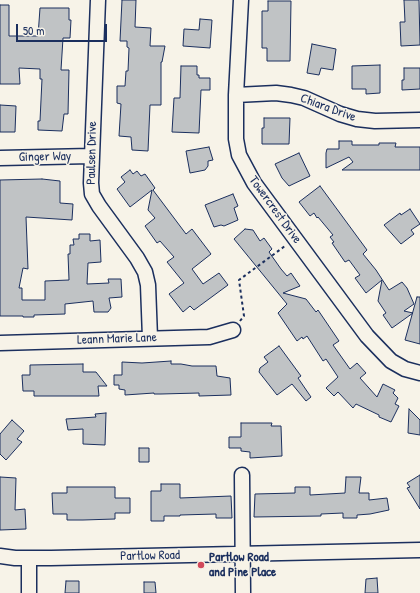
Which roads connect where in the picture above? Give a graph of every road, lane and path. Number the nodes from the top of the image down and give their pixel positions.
1 (98, 0) edge
2 (241, 0) edge
3 (236, 95) junction
4 (420, 120) edge
5 (91, 156) junction
6 (0, 158) edge
7 (295, 238) junction
8 (233, 330) joint
9 (150, 338) junction
10 (0, 343) edge
11 (420, 373) edge
12 (242, 475) dead end
13 (420, 550) edge
14 (243, 554) junction
15 (0, 556) edge
16 (28, 558) junction
17 (29, 593) edge
18 (243, 593) edge

1 - 5 street, Paulsen Drive
2 - 3 street, Towercrest Drive
3 - 4 street, Chiara Drive
3 - 7 street, Towercrest Drive
5 - 6 street, Ginger Way
5 - 9 street, Paulsen Drive
7 - 8 path
7 - 11 street, Towercrest Drive
8 - 9 street, Leann Marie Lane
9 - 10 street, Leann Marie Lane
12 - 14 street
13 - 14 street, Partlow Road
14 - 16 street, Partlow Road
14 - 18 street
15 - 16 street, Partlow Road
16 - 17 street

